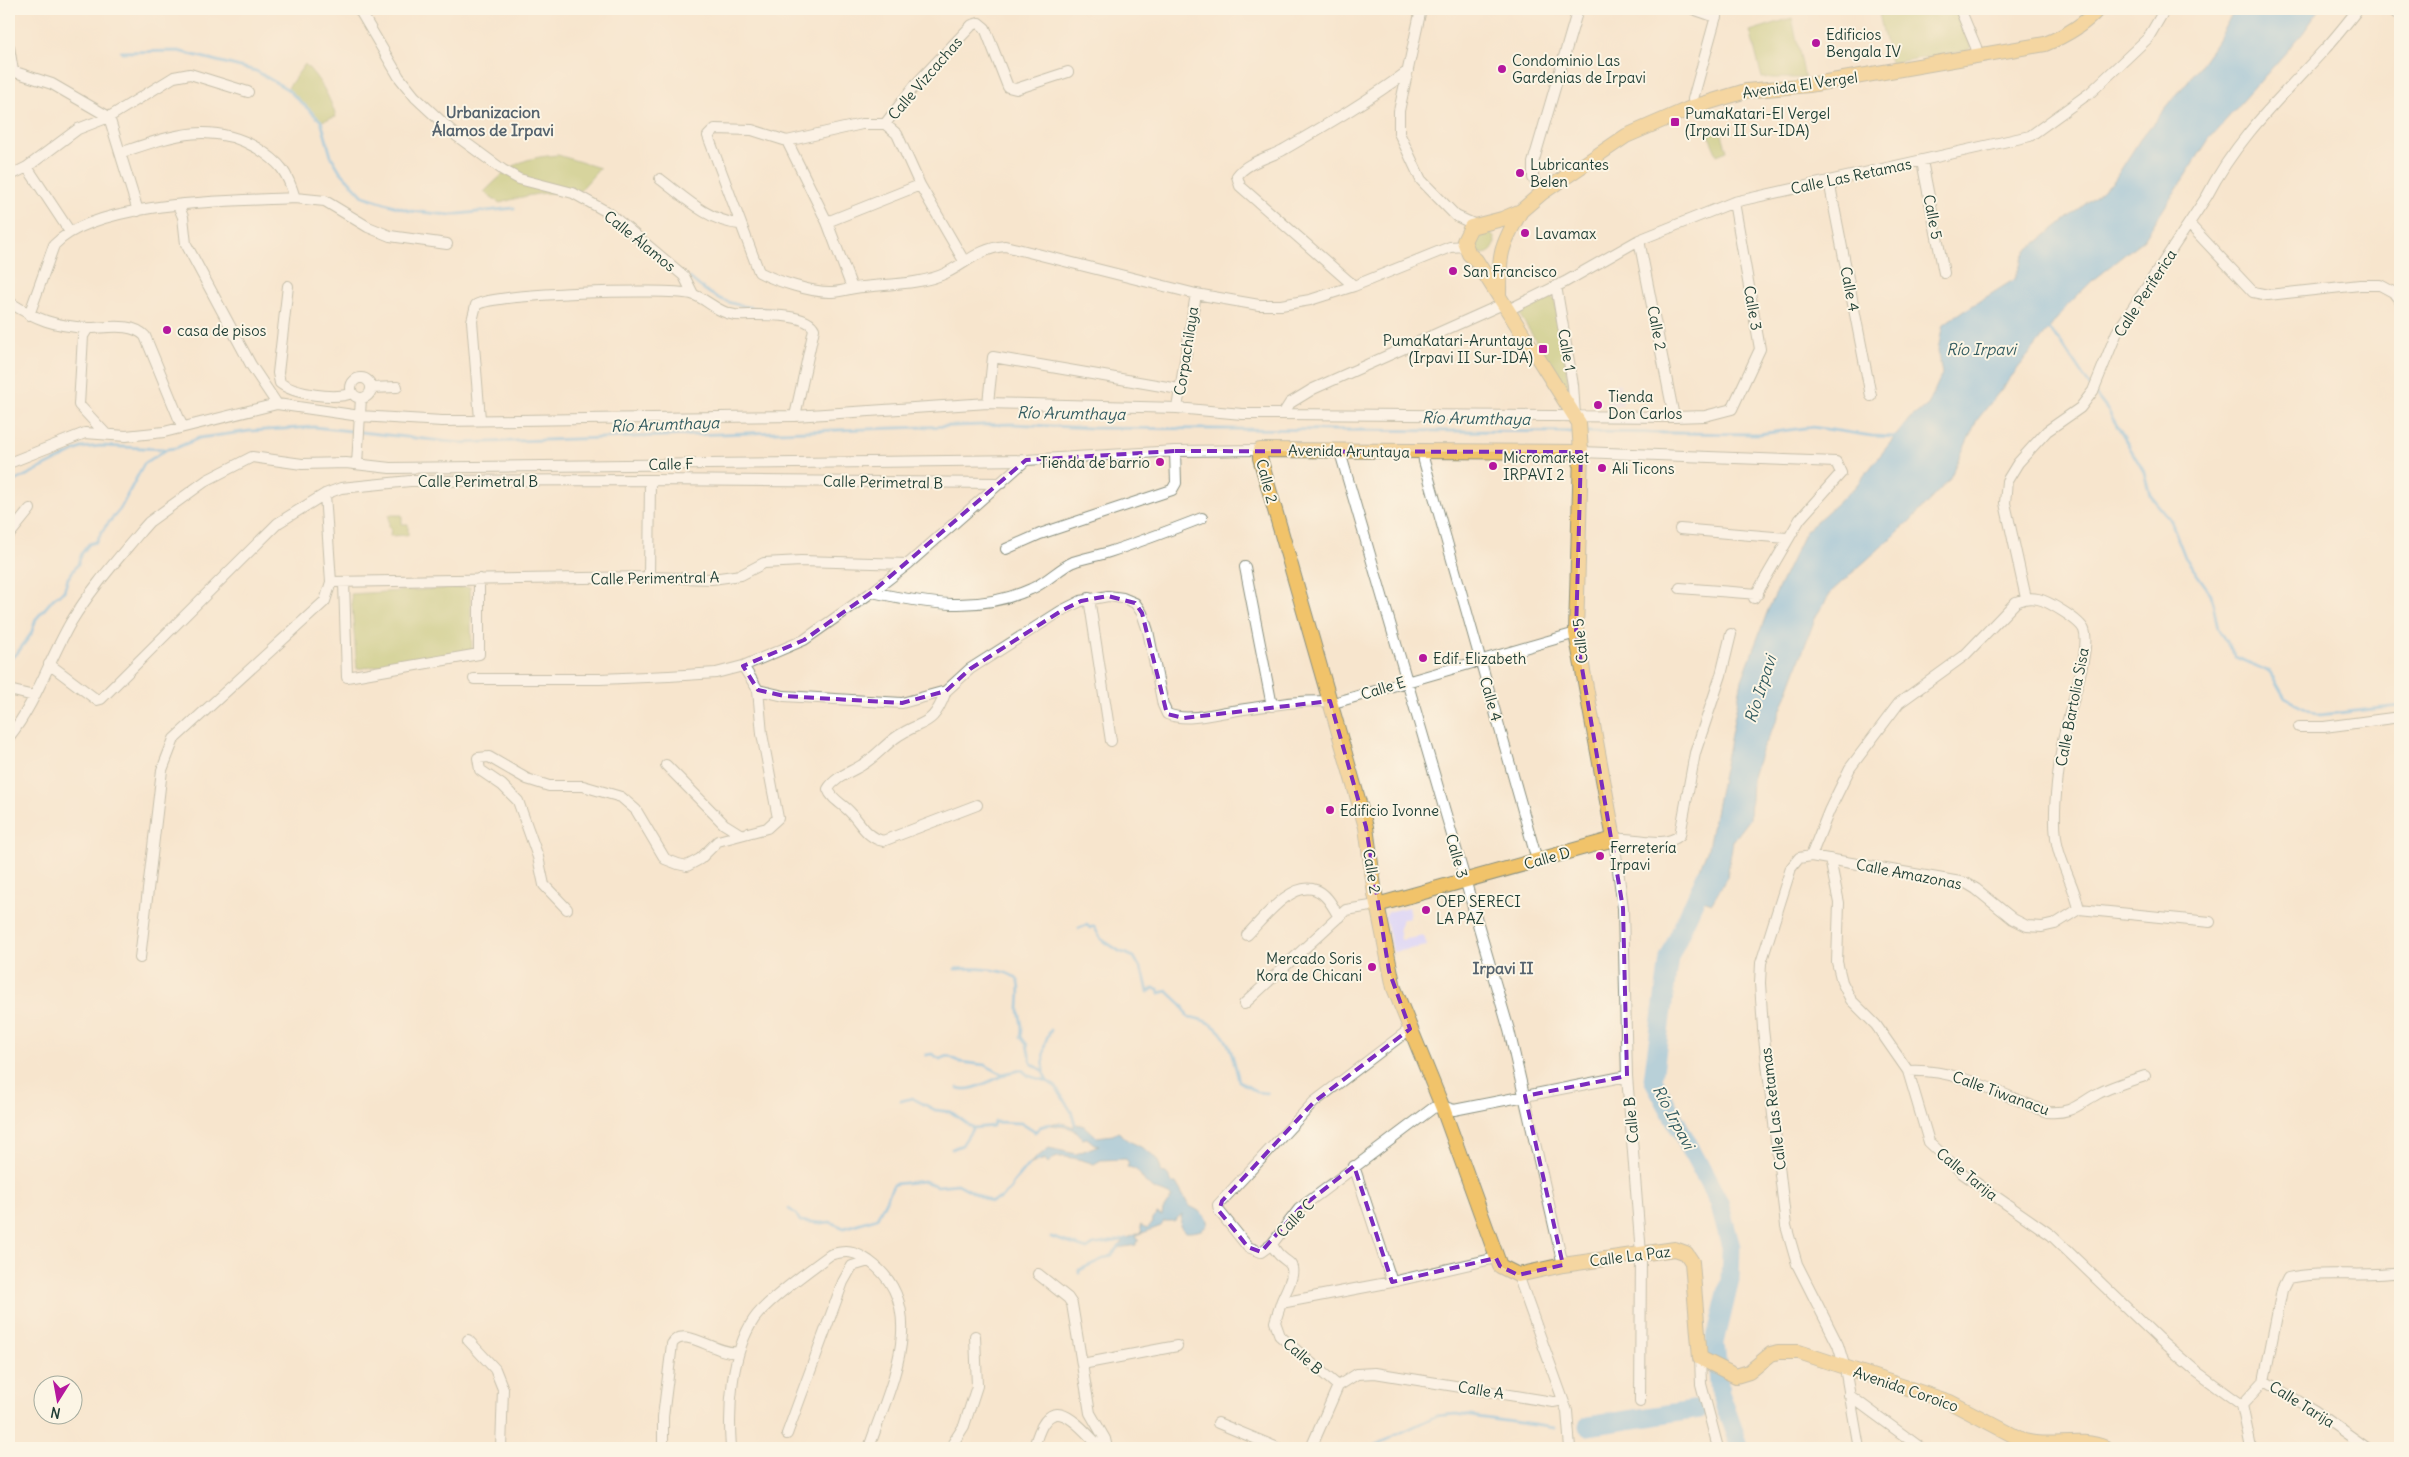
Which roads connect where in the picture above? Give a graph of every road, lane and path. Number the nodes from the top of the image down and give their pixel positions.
1 (359, 9) edge
2 (1421, 9) edge
3 (1578, 9) edge
4 (1693, 9) edge
5 (1960, 9) edge
6 (2098, 9) edge
7 (2166, 9) edge
8 (2358, 9) edge
9 (2391, 9) edge
10 (1717, 13) edge
11 (2400, 16) edge
12 (9, 47) edge
13 (1978, 57) junction
14 (11, 71) edge
15 (1408, 71) junction
16 (1068, 72) dead end
17 (248, 92) dead end
18 (1693, 107) junction
19 (109, 117) junction
20 (885, 124) junction
21 (787, 141) junction
22 (120, 153) junction
23 (1922, 161) junction
24 (27, 167) junction
25 (9, 176) edge
26 (660, 179) dead end
27 (1829, 181) junction
28 (920, 185) junction
29 (1542, 194) junction
30 (295, 198) junction
31 (1734, 202) junction
32 (178, 205) junction
33 (138, 211) junction
34 (1521, 211) junction
35 (827, 222) junction
36 (739, 224) junction
37 (1481, 224) junction
38 (2188, 224) junction
39 (70, 232) junction
40 (1639, 240) junction
41 (447, 244) dead end
42 (1465, 246) junction
43 (1502, 248) junction
44 (1476, 260) junction
45 (964, 261) junction
46 (1944, 273) dead end
47 (288, 286) dead end
48 (1354, 286) junction
49 (1556, 286) junction
50 (852, 288) junction
51 (693, 294) junction
52 (1196, 294) junction
53 (2400, 301) edge
54 (9, 302) edge
55 (1503, 303) junction
56 (29, 316) junction
57 (88, 328) junction
58 (397, 387) dead end
59 (371, 388) junction
60 (1179, 389) junction
61 (356, 396) junction
62 (1871, 396) dead end
63 (988, 403) junction
64 (277, 404) junction
65 (1177, 408) junction
66 (1283, 414) junction
67 (795, 416) junction
68 (1674, 417) junction
69 (360, 418) junction
70 (1577, 419) junction
71 (480, 420) junction
72 (182, 426) junction
73 (105, 433) junction
74 (1581, 446) junction
75 (1260, 450) junction
76 (1342, 450) junction
77 (1175, 451) junction
78 (1423, 452) junction
79 (1026, 460) junction
80 (9, 463) edge
81 (357, 464) junction
82 (650, 480) junction
83 (1002, 483) junction
84 (324, 494) junction
85 (30, 509) dead end
86 (1202, 518) dead end
87 (1680, 529) dead end
88 (9, 535) edge
89 (1787, 538) junction
90 (1006, 549) dead end
91 (908, 564) junction
92 (1244, 567) dead end
93 (649, 578) junction
94 (479, 580) junction
95 (331, 582) junction
96 (344, 582) junction
97 (1680, 588) dead end
98 (872, 592) junction
99 (1089, 598) junction
100 (2026, 598) junction
101 (1576, 633) junction
102 (1731, 634) dead end
103 (1480, 660) junction
104 (49, 664) junction
105 (744, 666) junction
106 (474, 679) dead end
107 (1406, 681) junction
108 (9, 690) edge
109 (758, 690) junction
110 (946, 691) junction
111 (34, 696) junction
112 (1330, 701) junction
113 (1272, 706) junction
114 (2400, 717) edge
115 (2299, 727) dead end
116 (9, 737) edge
117 (1112, 740) dead end
118 (666, 765) dead end
119 (977, 806) dead end
120 (740, 834) junction
121 (1614, 839) junction
122 (1811, 856) junction
123 (1830, 858) junction
124 (1538, 860) junction
125 (1464, 882) junction
126 (1377, 905) junction
127 (567, 909) dead end
128 (2079, 909) junction
129 (1339, 917) junction
130 (2210, 922) dead end
131 (1248, 935) dead end
132 (140, 958) dead end
133 (1244, 1004) dead end
134 (1410, 1029) junction
135 (1908, 1071) junction
136 (1627, 1076) junction
137 (2145, 1076) dead end
138 (1525, 1096) junction
139 (1442, 1106) junction
140 (1354, 1166) junction
141 (1272, 1244) junction
142 (1641, 1254) junction
143 (1496, 1258) junction
144 (869, 1261) junction
145 (1563, 1265) junction
146 (2400, 1272) edge
147 (1038, 1274) dead end
148 (1518, 1275) junction
149 (1392, 1282) junction
150 (1280, 1303) junction
151 (975, 1336) dead end
152 (468, 1340) dead end
153 (1177, 1346) dead end
154 (738, 1352) junction
155 (1703, 1360) junction
156 (1082, 1364) junction
157 (1845, 1368) junction
158 (2264, 1381) junction
159 (1338, 1386) junction
160 (1849, 1395) junction
161 (1563, 1400) junction
162 (1640, 1402) dead end
163 (2242, 1405) junction
164 (1218, 1423) dead end
165 (787, 1434) dead end
166 (501, 1448) edge
167 (663, 1448) edge
168 (731, 1448) edge
169 (869, 1448) edge
170 (950, 1448) edge
171 (1034, 1448) edge
172 (1101, 1448) edge
173 (1107, 1448) edge
174 (1278, 1448) edge
175 (1311, 1448) edge
176 (1570, 1448) edge
177 (1718, 1448) edge
178 (1859, 1448) edge
179 (1921, 1448) edge
180 (2106, 1448) edge
181 (2251, 1448) edge
182 (2367, 1448) edge

1 - 51 street, Calle Álamos
2 - 15 street
3 - 29 street
4 - 10 street
5 - 13 street
6 - 13 main road, Avenida El Vergel
7 - 23 street, Calle Las Retamas
8 - 38 street, Calle Periferica
9 - 11 street
10 - 18 street
12 - 14 street
13 - 18 main road, Avenida El Vergel
14 - 19 street
15 - 37 street
15 - 48 street
16 - 20 street, Calle Vizcachas
17 - 19 street
18 - 29 main road, Avenida El Vergel
19 - 22 street
19 - 24 street
20 - 21 street
20 - 28 street
21 - 35 street
21 - 36 street
22 - 30 street
22 - 33 street
23 - 27 street, Calle Las Retamas
23 - 46 street, Calle 5
24 - 25 street
24 - 39 street
26 - 36 street
27 - 31 street, Calle Las Retamas
27 - 62 street, Calle 4
28 - 35 street
28 - 45 street
29 - 34 main road, Avenida El Vergel
30 - 32 street
30 - 41 street
31 - 40 street, Calle Las Retamas
31 - 68 street, Calle 3
32 - 33 street
32 - 64 street
33 - 39 street
34 - 37 main road
34 - 43 main road
35 - 50 street
36 - 50 street
37 - 42 main road
37 - 43 main road
38 - 53 street
38 - 100 street, Calle Periferica
39 - 56 street
40 - 49 street, Calle Las Retamas
40 - 68 street, Calle 2
42 - 44 main road
42 - 48 street
43 - 44 main road
43 - 55 main road
44 - 55 main road
45 - 50 street
45 - 52 street
47 - 61 street
48 - 52 street
49 - 55 street, Calle Las Retamas
49 - 70 street, Calle 1
51 - 67 street
51 - 71 street
52 - 60 street, Corpachilaya
54 - 56 street
55 - 66 street, Calle Las Retamas
55 - 70 main road
56 - 57 street
57 - 72 street
57 - 73 street
58 - 59 street
59 - 61 street
59 - 61 street
60 - 63 street
60 - 65 street, Corpachilaya
61 - 69 street
63 - 65 street
63 - 67 street
64 - 69 street
64 - 72 street
65 - 66 street
66 - 70 street
67 - 71 street
68 - 70 street
69 - 71 street
69 - 81 street
70 - 74 main road
72 - 73 street
73 - 80 street
74 - 78 main road, Avenida Aruntaya
74 - 89 street
74 - 101 main road, Calle 5
75 - 76 main road, Avenida Aruntaya
75 - 77 street, Avenida Aruntaya
75 - 112 main road, Calle 2
76 - 78 main road, Avenida Aruntaya
76 - 107 street, Calle 3
77 - 79 street, Avenida Aruntaya
77 - 90 street
78 - 103 street, Calle 4
79 - 81 street, Calle F
79 - 83 street
81 - 104 street, Calle F
82 - 83 street, Calle Perimetral B
82 - 84 street, Calle Perimetral B
82 - 93 street
83 - 91 street
84 - 95 street
84 - 104 street, Calle Perimetral B
85 - 88 street
86 - 98 street
87 - 89 street
89 - 97 street
91 - 93 street, Calle Perimentral A
91 - 98 street
92 - 113 street
93 - 94 street, Calle Perimentral A
94 - 96 street, Calle Perimentral A
94 - 96 street
95 - 96 street, Calle Perimentral A
95 - 132 street
98 - 105 street
99 - 110 street
99 - 113 street, Calle E
99 - 117 street
100 - 122 street
100 - 128 street, Calle Bartolia Sisa
101 - 103 street, Calle E
101 - 121 main road, Calle 5
102 - 121 street, Calle D
103 - 107 street, Calle E
103 - 124 street, Calle 4
104 - 111 street, Calle F
105 - 106 street
105 - 109 street
107 - 112 street, Calle E
107 - 125 street, Calle 3
108 - 111 street
109 - 110 street
109 - 120 street
110 - 119 street
111 - 116 street, Calle F
112 - 113 street, Calle E
112 - 126 main road, Calle 2
114 - 115 street
118 - 120 street
120 - 127 street
121 - 124 main road, Calle D
121 - 136 street, Calle B
122 - 123 street, Calle Amazonas
122 - 157 street, Calle Las Retamas
123 - 128 street, Calle Amazonas
123 - 135 street, Calle Tarija
124 - 125 main road, Calle D
125 - 126 main road, Calle D
125 - 138 street, Calle 3
126 - 129 street, Calle D
126 - 134 main road, Calle 2
128 - 130 street
129 - 131 street
129 - 133 street, Calle D
134 - 139 main road, Calle 2
134 - 141 street, Calle C
135 - 137 street, Calle Tiwanacu
135 - 163 street, Calle Tarija
136 - 138 street
136 - 142 street, Calle B
138 - 139 street
138 - 145 street, Calle 3
139 - 140 street, Calle C
139 - 143 main road, Calle 2
140 - 141 street, Calle C
140 - 149 street
141 - 150 street, Calle B
142 - 145 main road, Calle La Paz
142 - 155 main road, Calle La Paz
142 - 162 street, Calle B
143 - 148 main road
143 - 149 street
144 - 154 street
144 - 165 street
144 - 169 street
145 - 148 main road, Calle La Paz
146 - 158 street
147 - 156 street
148 - 161 street
149 - 150 street
150 - 159 street, Calle B
151 - 170 street
152 - 166 street
153 - 156 street
154 - 167 street
154 - 168 street
155 - 157 main road, Avenida Coroico
155 - 177 street
156 - 173 street
157 - 160 street, Calle Las Retamas
157 - 180 main road, Avenida Coroico
158 - 163 street, Calle Tarija
158 - 182 street, Calle Tarija
159 - 161 street, Calle A
159 - 175 street
160 - 178 street, Calle Las Retamas
160 - 179 street
161 - 176 street
163 - 181 street
164 - 174 street
171 - 172 street

